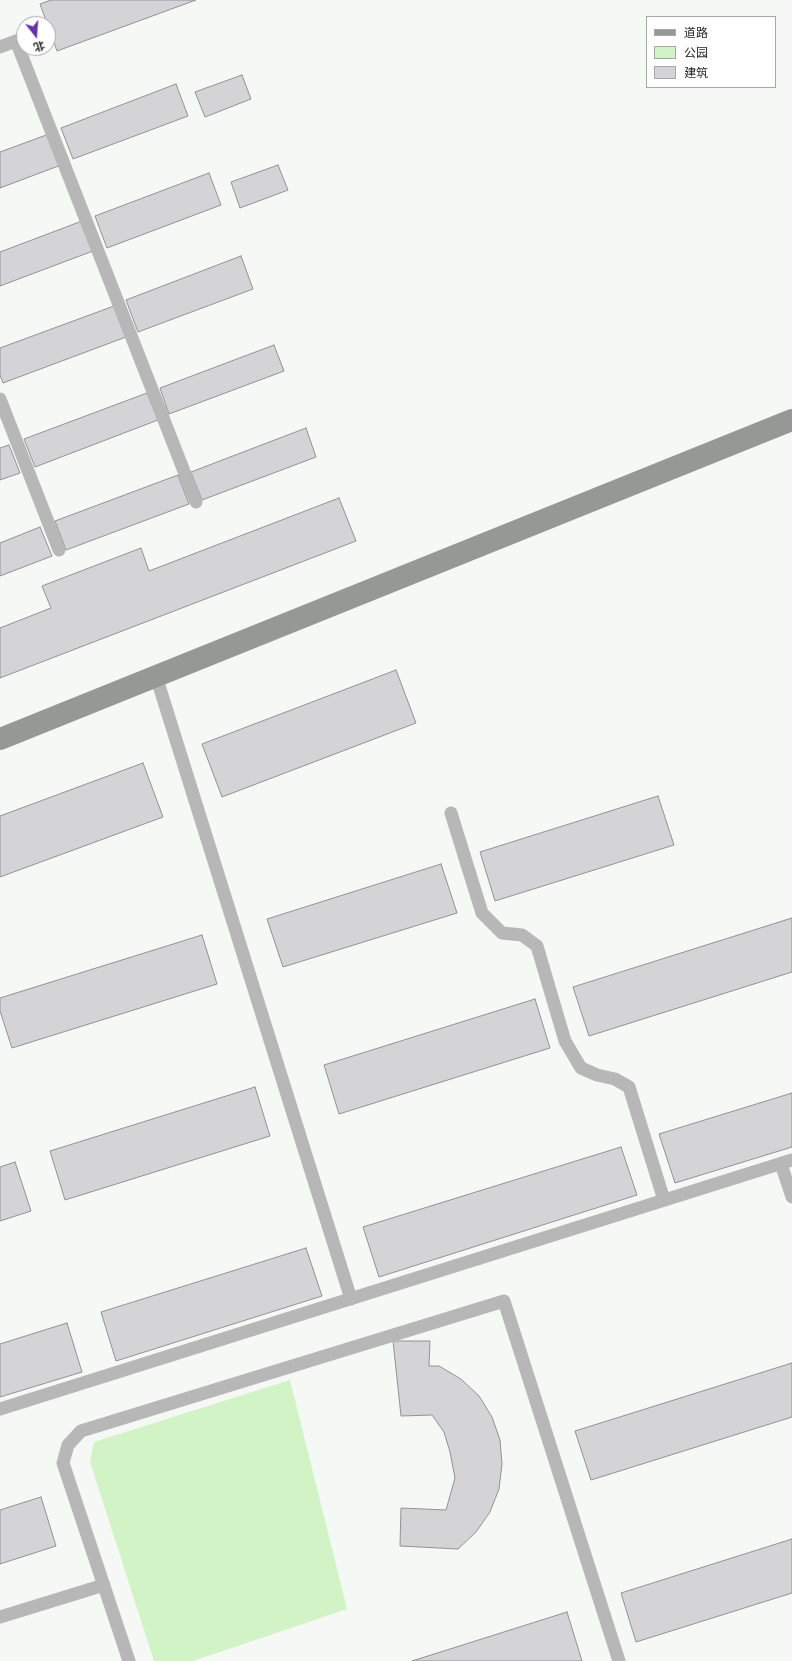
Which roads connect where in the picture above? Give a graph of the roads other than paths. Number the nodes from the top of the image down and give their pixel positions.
1 (16, 41) edge
2 (0, 47) edge
3 (26, 56) edge
4 (0, 399) edge
5 (792, 420) edge
6 (196, 502) dead end
7 (59, 550) dead end
8 (156, 676) junction
9 (0, 739) edge
10 (451, 814) dead end
11 (787, 1162) edge
12 (792, 1197) edge
13 (664, 1200) junction
14 (351, 1299) junction
15 (0, 1409) edge
16 (104, 1585) junction
17 (0, 1617) edge
18 (129, 1661) edge
19 (619, 1661) edge

1 - 2 lane
3 - 6 lane
4 - 7 lane
5 - 8 street
8 - 9 street
8 - 14 lane
10 - 13 lane
11 - 12 lane
11 - 13 lane
13 - 14 lane
14 - 15 lane
16 - 17 lane
16 - 18 lane
16 - 19 lane

